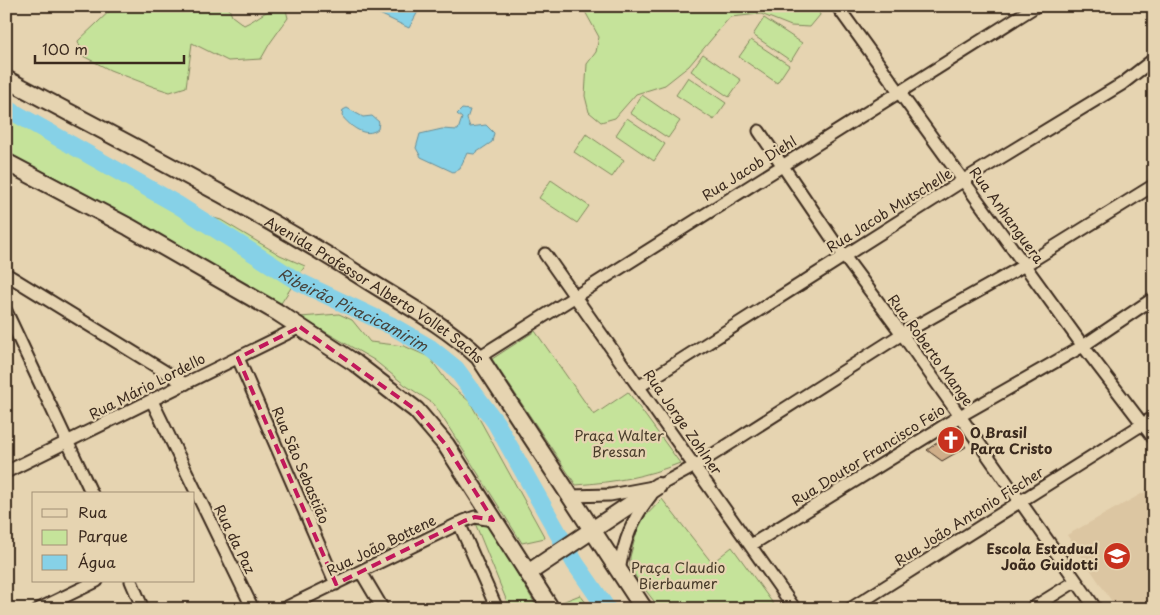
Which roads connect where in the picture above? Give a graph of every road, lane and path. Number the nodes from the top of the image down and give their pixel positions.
1 (837, 6) edge
2 (1036, 6) edge
3 (1154, 59) edge
4 (6, 79) edge
5 (900, 91) junction
6 (759, 132) dead end
7 (6, 162) edge
8 (781, 166) junction
9 (964, 180) junction
10 (1154, 185) edge
11 (545, 254) dead end
12 (844, 256) junction
13 (1025, 265) junction
14 (6, 274) edge
15 (576, 296) junction
16 (1154, 298) edge
17 (6, 311) edge
18 (300, 327) junction
19 (902, 334) junction
20 (1083, 346) junction
21 (479, 357) junction
22 (238, 358) junction
23 (185, 384) junction
24 (640, 386) junction
25 (152, 401) junction
26 (960, 416) junction
27 (1154, 417) edge
28 (1143, 424) junction
29 (1154, 439) edge
30 (69, 442) junction
31 (695, 466) junction
32 (6, 472) edge
33 (658, 486) junction
34 (91, 492) edge
35 (570, 496) junction
36 (1020, 502) junction
37 (493, 520) junction
38 (458, 523) junction
39 (593, 530) junction
40 (751, 545) junction
41 (619, 571) junction
42 (361, 572) junction
43 (528, 573) junction
44 (1076, 581) junction
45 (95, 582) edge
46 (131, 582) edge
47 (336, 584) junction
48 (39, 609) edge
49 (143, 609) edge
50 (253, 609) edge
51 (284, 609) edge
52 (383, 609) edge
53 (498, 609) edge
54 (551, 609) edge
55 (644, 609) edge
56 (795, 609) edge
57 (850, 609) edge
58 (1031, 609) edge
59 (1096, 609) edge

1 - 5 street, Rua Anhanguera
2 - 5 street, Rua Jacob Diehl
3 - 9 street, Rua Jacob Mutschelle
4 - 21 main road, Avenida Professor Alberto Vollet Sachs
5 - 8 street, Rua Jacob Diehl
5 - 9 street, Rua Anhanguera
6 - 8 street, Rua Roberto Mange
7 - 18 main road
8 - 12 street, Rua Roberto Mange
8 - 15 street, Rua Jacob Diehl
9 - 12 street, Rua Jacob Mutschelle
9 - 13 street, Rua Anhanguera
10 - 13 street
11 - 15 street, Rua Jorge Zohlner
12 - 19 street, Rua Roberto Mange
12 - 24 street, Rua Jacob Mutschelle
13 - 19 street
13 - 20 street, Rua Anhanguera
14 - 23 street
15 - 21 street, Rua Jacob Diehl
15 - 24 street, Rua Jorge Zohlner
16 - 20 street, Rua Doutor Francisco Feio
17 - 30 street
18 - 22 street, Rua Mário Lordello
18 - 37 main road
19 - 26 street, Rua Roberto Mange
19 - 31 street
20 - 26 street, Rua Doutor Francisco Feio
20 - 28 street, Rua Anhanguera
21 - 35 main road, Avenida Professor Alberto Vollet Sachs
22 - 23 street, Rua Mário Lordello
22 - 47 street, Rua São Sebastião
23 - 25 street, Rua Mário Lordello
24 - 31 street, Rua Jorge Zohlner
25 - 30 street, Rua Mário Lordello
25 - 50 street, Rua da Paz
26 - 36 street, Rua Roberto Mange
26 - 40 street, Rua Doutor Francisco Feio
27 - 28 street, Rua João Antonio Fischer
28 - 29 street, Rua Anhanguera
28 - 36 street, Rua João Antonio Fischer
30 - 32 street, Rua Mário Lordello
30 - 34 street
31 - 33 street
31 - 40 street, Rua Jorge Zohlner
33 - 35 street
33 - 39 main road
33 - 41 street
35 - 39 main road, Avenida Professor Alberto Vollet Sachs
36 - 44 street, Rua Roberto Mange
36 - 57 street, Rua João Antonio Fischer
37 - 38 street, Rua João Bottene
37 - 43 main road
38 - 42 street, Rua João Bottene
38 - 53 street
39 - 41 main road, Avenida Professor Alberto Vollet Sachs
39 - 43 main road
40 - 56 street, Rua Jorge Zohlner
41 - 55 main road, Avenida Professor Alberto Vollet Sachs
42 - 47 street, Rua João Bottene
42 - 52 street
43 - 54 main road
44 - 58 street
44 - 59 street, Rua Roberto Mange
45 - 48 street
46 - 49 street
47 - 51 street, Rua João Bottene

